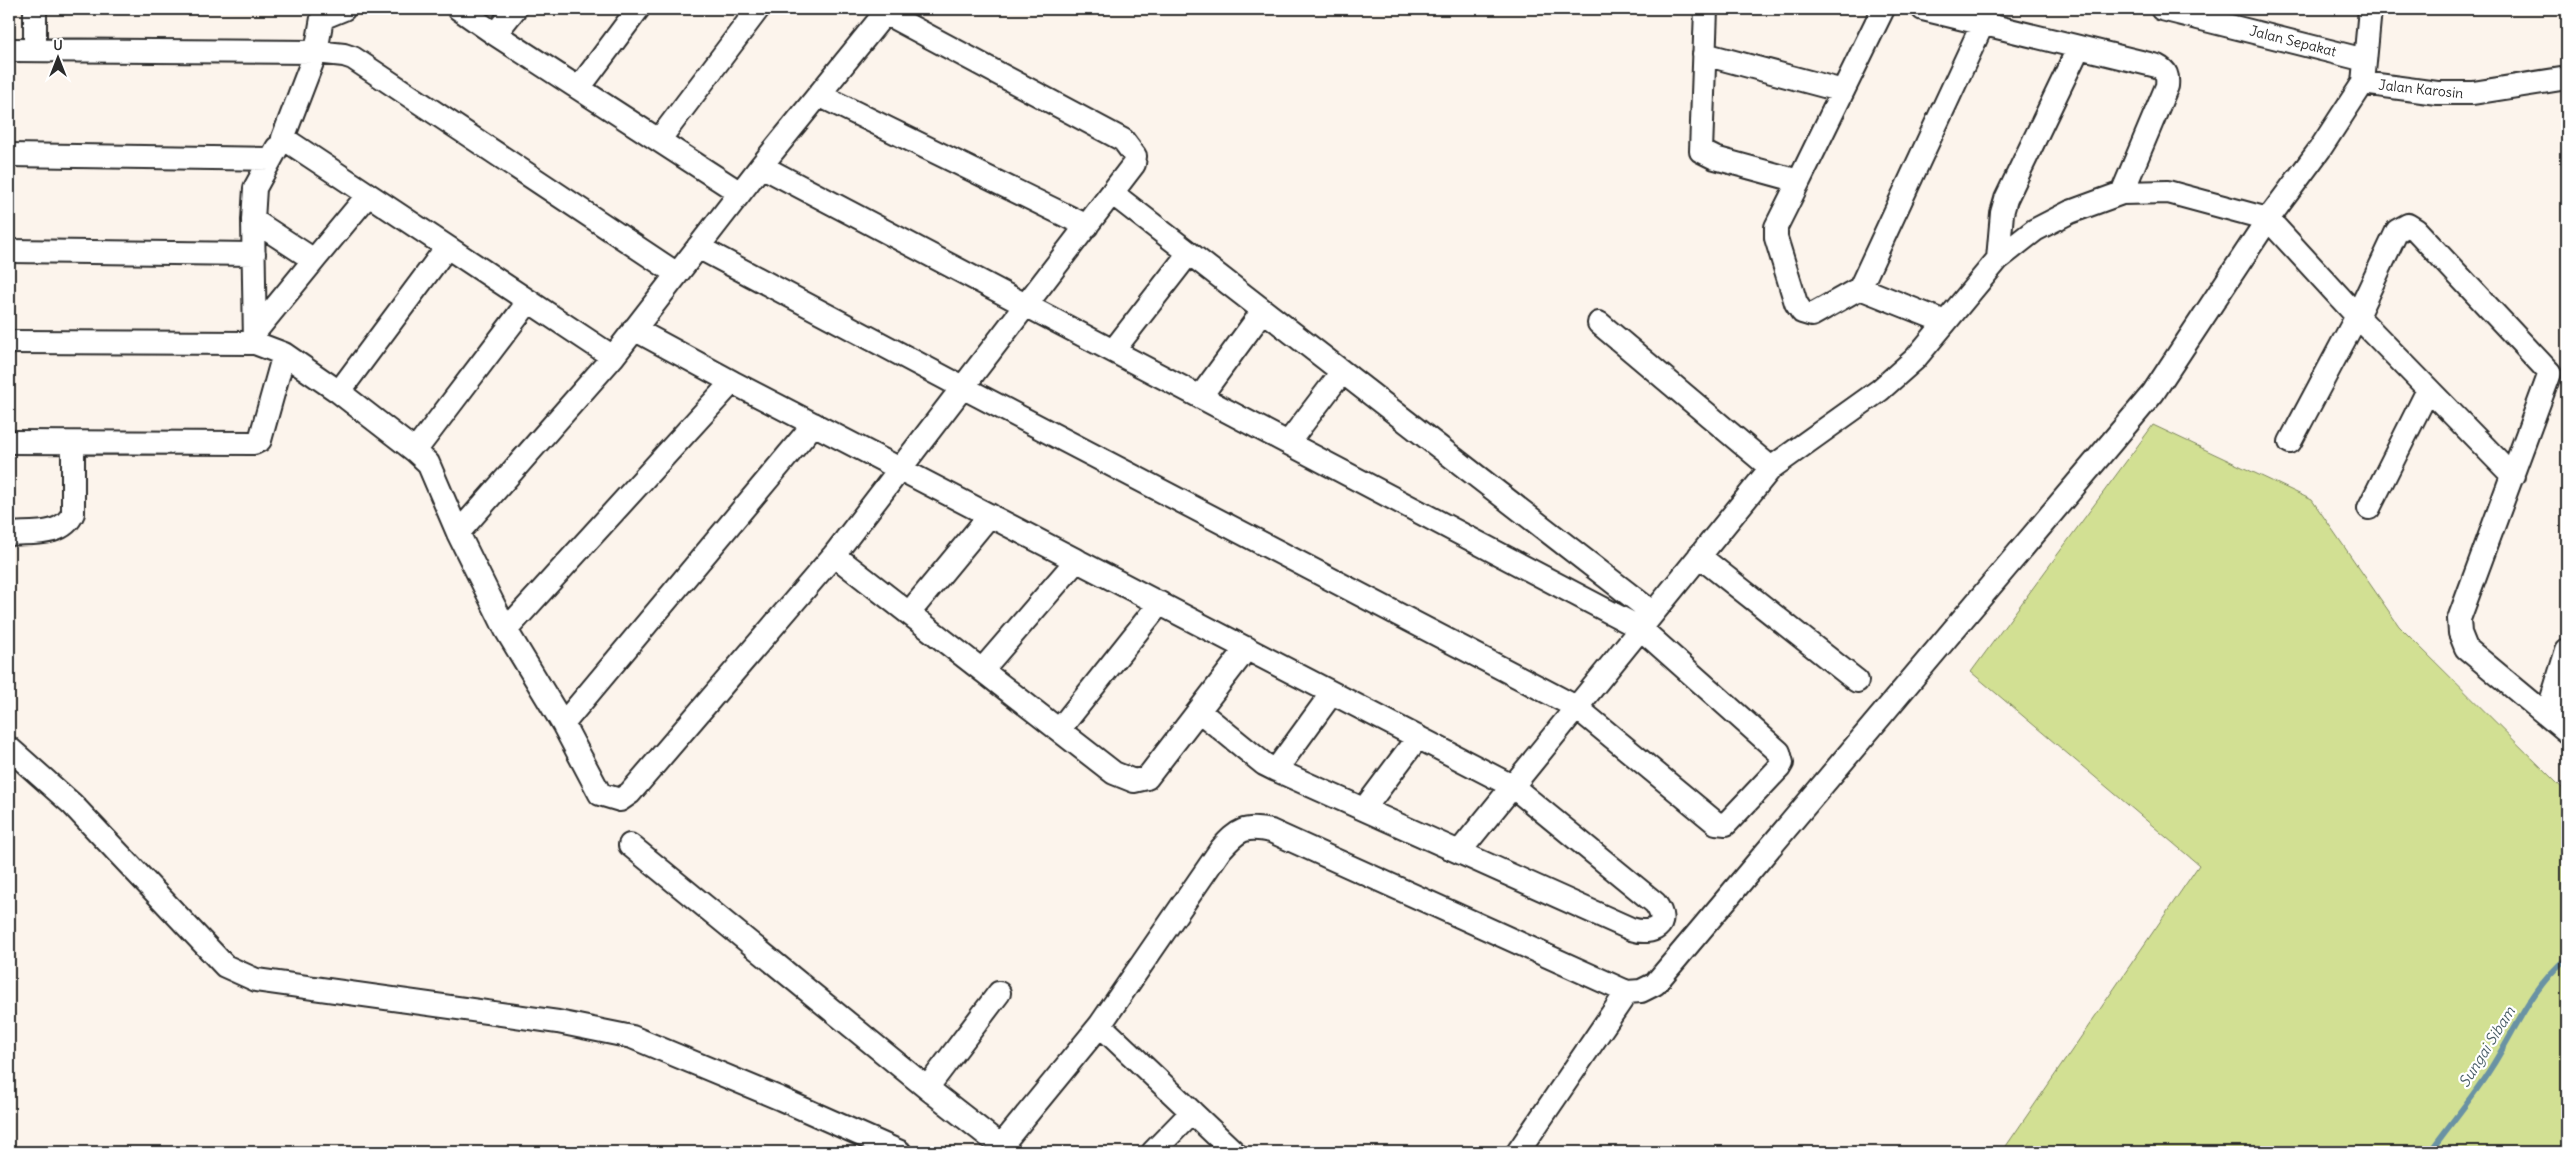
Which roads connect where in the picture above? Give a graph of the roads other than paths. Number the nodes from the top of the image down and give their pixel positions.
1 (35, 9) edge
2 (344, 9) edge
3 (459, 9) edge
4 (515, 9) edge
5 (638, 9) edge
6 (758, 9) edge
7 (1706, 9) edge
8 (1883, 9) edge
9 (1923, 9) edge
10 (2162, 9) edge
11 (2370, 9) edge
12 (884, 11) edge
13 (322, 13) edge
14 (1983, 23) junction
15 (495, 34) junction
16 (2079, 47) junction
17 (9, 50) edge
18 (35, 50) junction
19 (316, 52) junction
20 (1704, 54) junction
21 (2365, 60) junction
22 (2567, 78) edge
23 (2363, 82) junction
24 (580, 88) junction
25 (1843, 91) junction
26 (819, 94) junction
27 (283, 138) junction
28 (659, 140) junction
29 (9, 155) edge
30 (271, 159) junction
31 (761, 166) junction
32 (1800, 181) junction
33 (740, 193) junction
34 (1112, 193) junction
35 (2122, 193) junction
36 (368, 195) junction
37 (2268, 219) junction
38 (253, 220) junction
39 (1087, 226) junction
40 (447, 247) junction
41 (698, 247) junction
42 (9, 251) edge
43 (1189, 253) junction
44 (254, 254) junction
45 (1998, 258) junction
46 (314, 260) junction
47 (677, 274) junction
48 (1860, 288) junction
49 (529, 301) junction
50 (1027, 306) junction
51 (1263, 311) junction
52 (2357, 316) junction
53 (1945, 322) junction
54 (1599, 323) dead end
55 (634, 329) junction
56 (255, 338) junction
57 (9, 342) edge
58 (1113, 351) junction
59 (284, 354) junction
60 (613, 357) junction
61 (1342, 372) junction
62 (2559, 372) edge
63 (732, 382) junction
64 (964, 388) junction
65 (2428, 390) junction
66 (340, 392) junction
67 (1200, 397) junction
68 (814, 424) junction
69 (9, 442) edge
70 (2290, 442) dead end
71 (73, 443) junction
72 (1288, 443) junction
73 (416, 451) junction
74 (1771, 468) junction
75 (901, 469) junction
76 (2513, 476) junction
77 (2369, 508) dead end
78 (990, 515) junction
79 (458, 533) junction
80 (9, 534) edge
81 (834, 555) junction
82 (1699, 556) junction
83 (1077, 560) junction
84 (1160, 603) junction
85 (908, 613) junction
86 (1646, 621) junction
87 (506, 630) junction
88 (1247, 648) junction
89 (2567, 650) edge
90 (982, 670) junction
91 (1857, 681) dead end
92 (1332, 693) junction
93 (1576, 707) junction
94 (1199, 711) junction
95 (2547, 716) junction
96 (563, 724) junction
97 (1059, 730) junction
98 (2567, 732) edge
99 (1418, 737) junction
100 (9, 748) edge
101 (1276, 770) junction
102 (1512, 786) junction
103 (1364, 809) junction
104 (630, 845) dead end
105 (1460, 850) junction
106 (1627, 992) junction
107 (999, 993) dead end
108 (1100, 1025) junction
109 (927, 1088) junction
110 (1192, 1112) junction
111 (1002, 1150) edge
112 (900, 1152) edge
113 (1153, 1152) edge
114 (1234, 1152) edge
115 (1518, 1152) edge

1 - 18 street
2 - 13 street
3 - 15 street
4 - 15 street
5 - 24 street
6 - 28 street
7 - 20 street
8 - 25 street
9 - 14 street
10 - 21 street, Jalan Sepakat
11 - 21 street
12 - 26 street
12 - 34 street
13 - 19 street
14 - 16 street
14 - 48 street
15 - 24 street
16 - 35 street
16 - 45 street
17 - 18 street
18 - 19 street
19 - 27 street
19 - 47 street
20 - 25 street
20 - 32 street
21 - 23 street
22 - 23 street, Jalan Karosin
23 - 37 street
24 - 28 street
25 - 32 street
26 - 31 street
26 - 39 street
27 - 30 street
27 - 36 street
28 - 33 street
29 - 30 street
30 - 38 street
31 - 33 street
31 - 50 street
32 - 48 street
33 - 41 street
34 - 39 street
34 - 43 street
35 - 37 street
35 - 45 street
36 - 40 street
36 - 46 street
37 - 52 street
37 - 106 street
38 - 44 street
38 - 46 street
39 - 50 street
40 - 49 street
40 - 66 street
41 - 47 street
41 - 64 street
42 - 44 street
43 - 51 street
43 - 58 street
44 - 56 street
45 - 53 street
46 - 56 street
47 - 55 street
48 - 53 street
49 - 60 street
49 - 73 street
50 - 58 street
50 - 64 street
51 - 61 street
51 - 67 street
52 - 62 street
52 - 65 street
52 - 70 street
53 - 74 street
54 - 74 street
55 - 60 street
55 - 63 street
56 - 57 street
56 - 59 street
58 - 67 street
59 - 66 street
59 - 71 street
60 - 79 street
61 - 72 street
61 - 86 street
62 - 76 street
63 - 68 street
63 - 87 street
64 - 75 street
64 - 93 street
65 - 76 street
65 - 77 street
66 - 73 street
67 - 72 street
68 - 75 street
68 - 96 street
69 - 71 street
71 - 80 street
72 - 86 street
73 - 79 street
74 - 82 street
75 - 78 street
75 - 81 street
76 - 95 street
78 - 83 street
78 - 85 street
79 - 87 street
81 - 85 street
81 - 96 street
82 - 86 street
82 - 91 street
83 - 84 street
83 - 90 street
84 - 88 street
84 - 97 street
85 - 90 street
86 - 93 street
86 - 93 street
87 - 96 street
88 - 92 street
88 - 94 street
89 - 95 street
90 - 97 street
92 - 99 street
92 - 101 street
93 - 102 street
94 - 97 street
94 - 101 street
95 - 98 street
99 - 102 street
99 - 103 street
100 - 112 street
101 - 103 street
102 - 105 street
102 - 105 street
103 - 105 street
104 - 109 street
106 - 108 street
106 - 115 street
107 - 109 street
108 - 110 street
108 - 111 street
109 - 111 street
110 - 113 street
110 - 114 street

